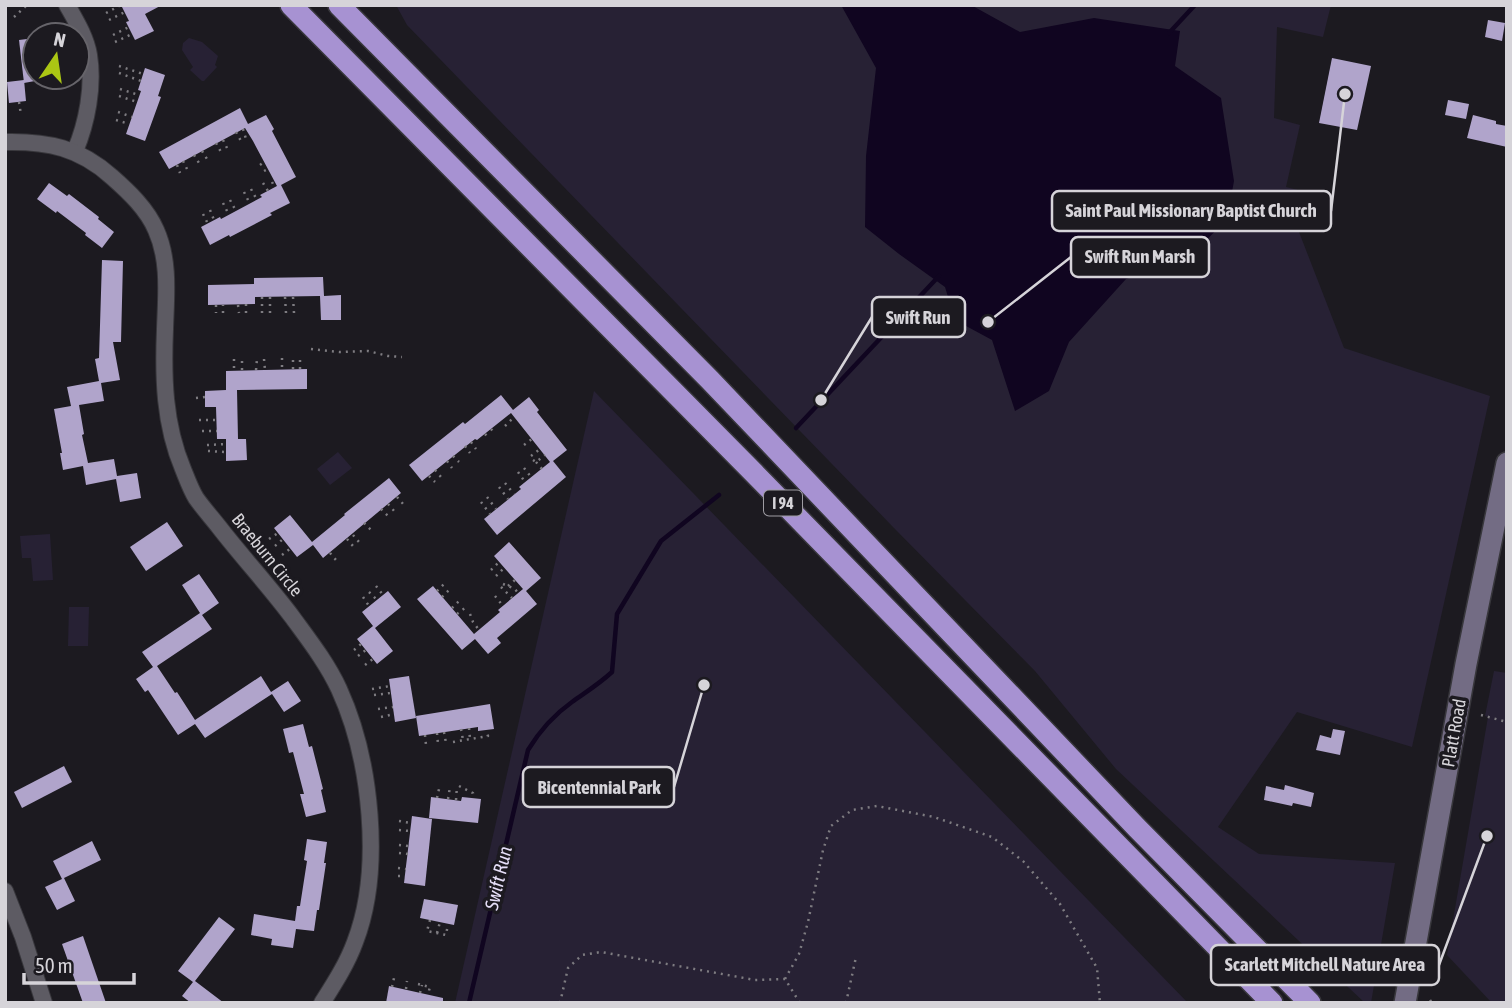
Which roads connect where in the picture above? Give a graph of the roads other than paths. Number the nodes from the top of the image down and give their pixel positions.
1 (67, 5) edge
2 (290, 5) edge
3 (339, 5) edge
4 (5, 142) edge
5 (75, 151) junction
6 (1507, 463) edge
7 (5, 891) edge
8 (1407, 994) edge
9 (44, 1003) edge
10 (322, 1003) edge
11 (1272, 1003) edge
12 (1310, 1003) edge

1 - 5 street
2 - 11 highway, I 94
3 - 12 highway, I 94
4 - 5 street, Braeburn Circle
5 - 10 street, Braeburn Circle
6 - 8 main road, Platt Road
7 - 9 street

